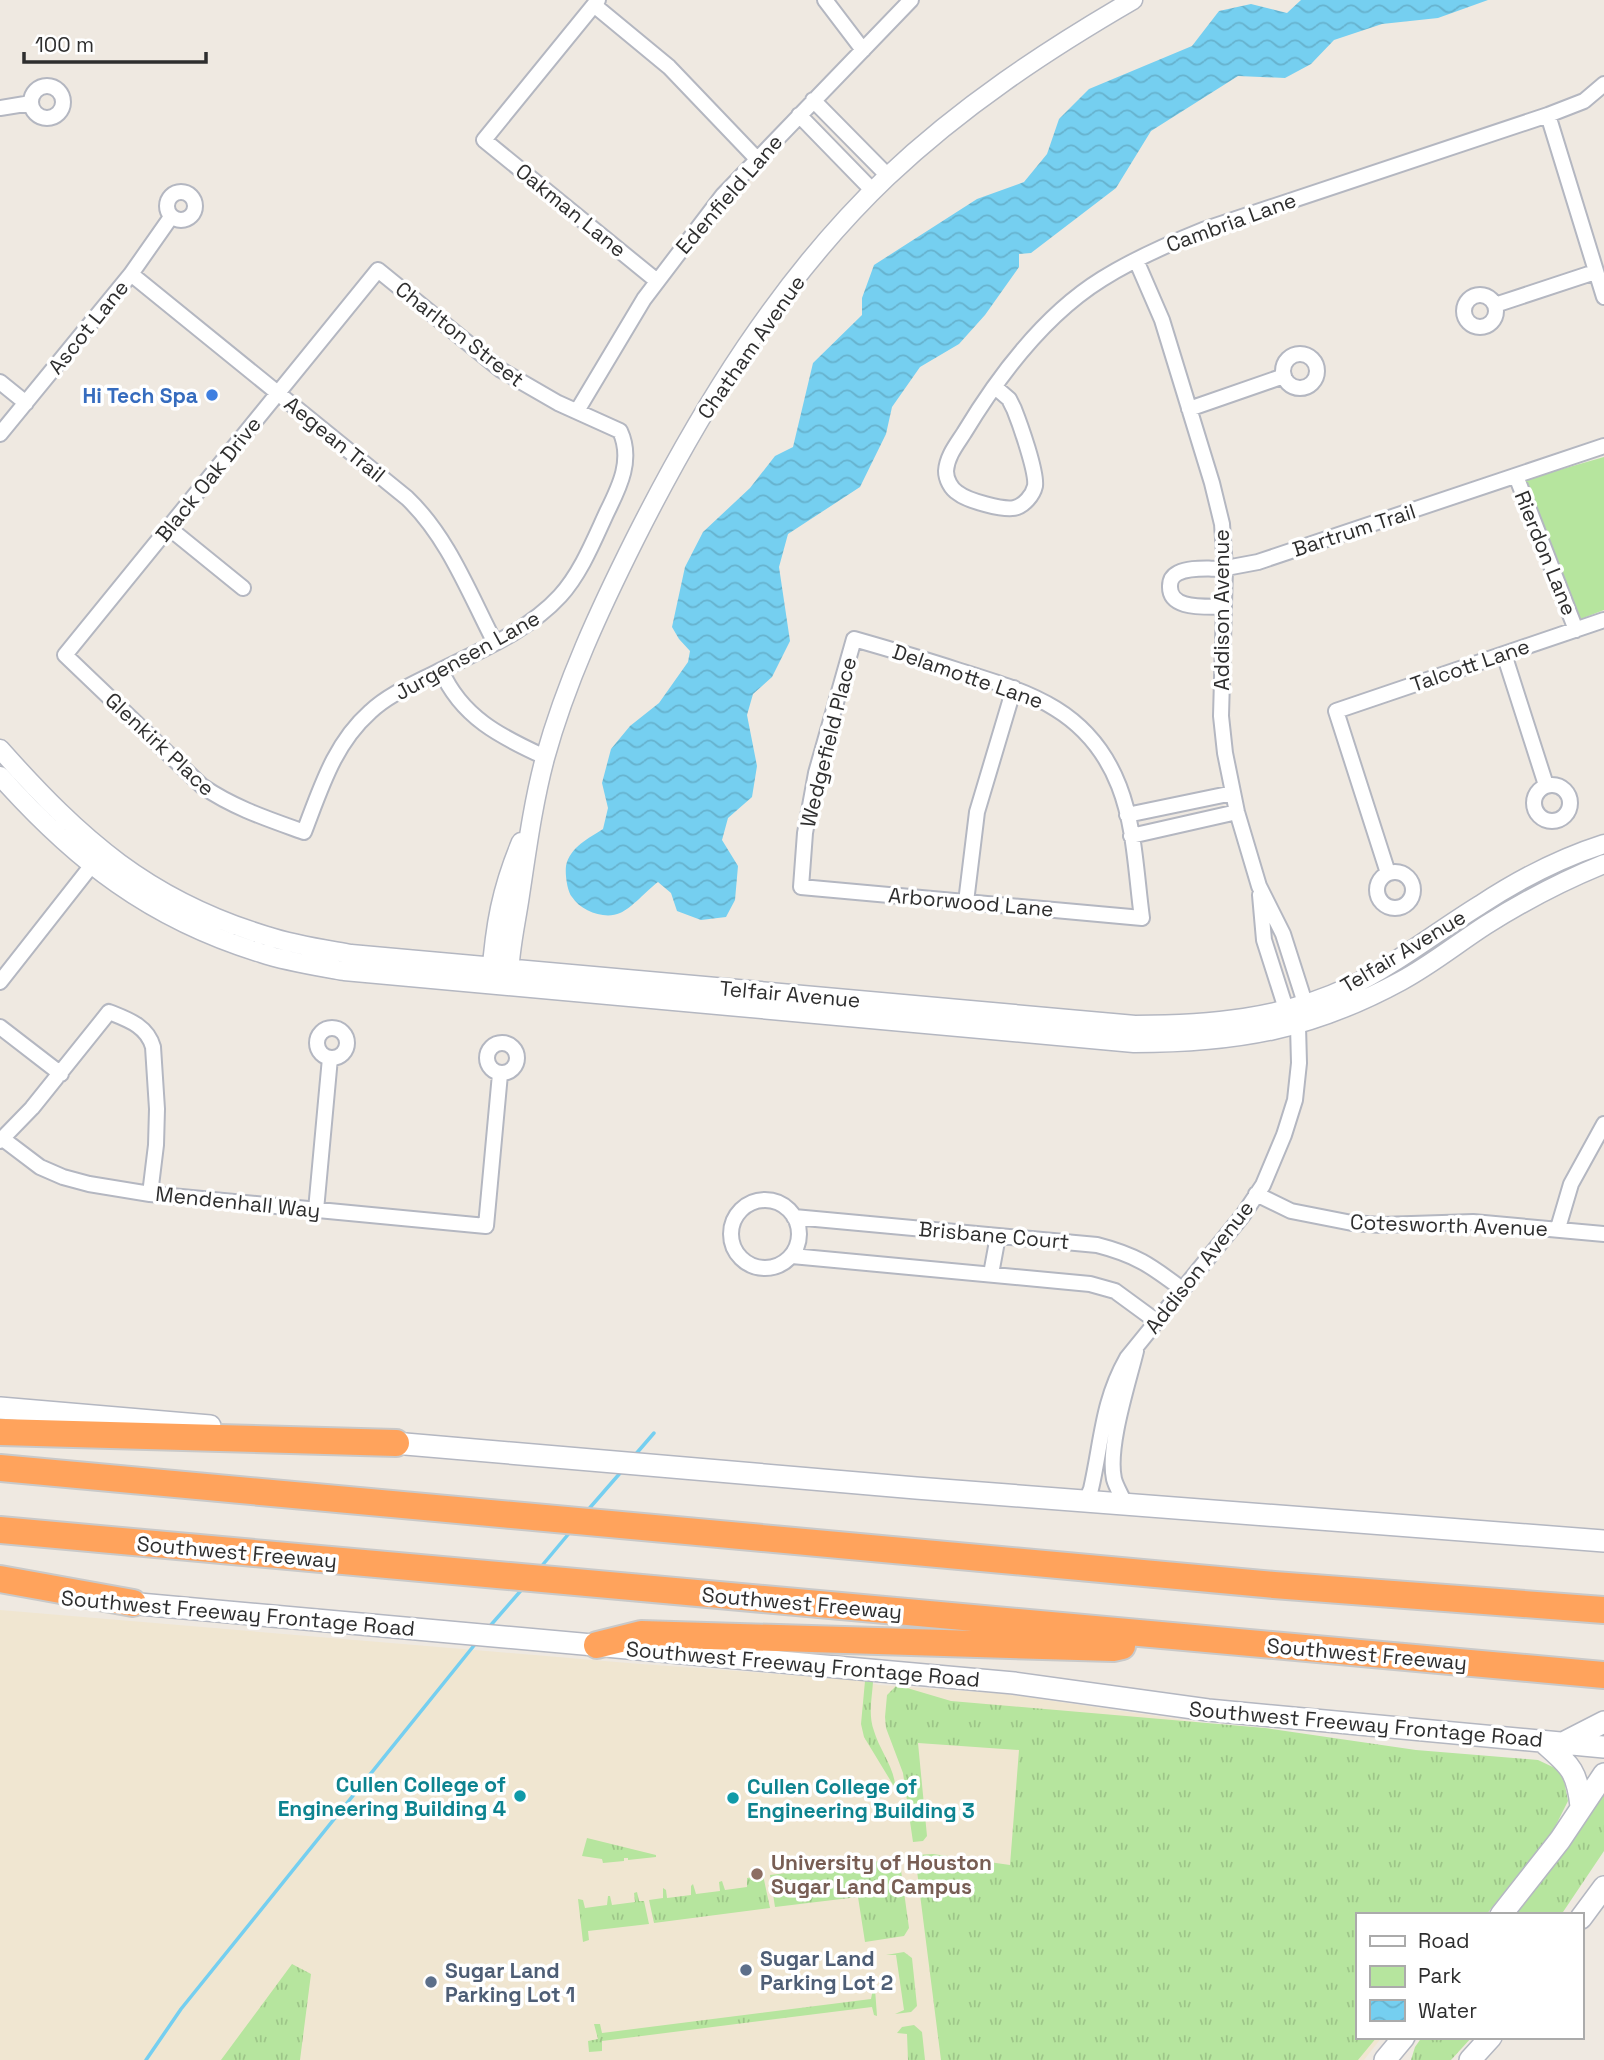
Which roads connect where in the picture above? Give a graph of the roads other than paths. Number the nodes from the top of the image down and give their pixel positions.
1 (825, 0) edge
2 (911, 0) edge
3 (1133, 0) edge
4 (596, 2) edge
5 (863, 50) junction
6 (1604, 84) edge
7 (813, 100) junction
8 (31, 103) dead end
9 (0, 108) edge
10 (799, 115) junction
11 (1548, 115) junction
12 (757, 159) junction
13 (888, 176) junction
14 (873, 191) junction
15 (171, 216) dead end
16 (1136, 260) junction
17 (378, 270) joint
18 (1595, 272) junction
19 (131, 274) junction
20 (657, 281) junction
21 (1604, 298) edge
22 (1495, 305) dead end
23 (1284, 376) dead end
24 (0, 382) edge
25 (995, 387) junction
26 (278, 393) junction
27 (26, 403) junction
28 (1189, 409) junction
29 (577, 411) junction
30 (620, 431) joint
31 (0, 434) edge
32 (1604, 446) edge
33 (1516, 476) junction
34 (169, 528) junction
35 (1225, 568) junction
36 (243, 588) dead end
37 (1224, 607) junction
38 (1604, 620) edge
39 (1576, 630) junction
40 (854, 639) joint
41 (495, 643) junction
42 (1504, 654) junction
43 (65, 655) joint
44 (441, 670) junction
45 (1014, 688) junction
46 (0, 749) edge
47 (545, 757) junction
48 (0, 776) edge
49 (1546, 785) dead end
50 (1233, 793) junction
51 (1237, 813) junction
52 (1127, 815) junction
53 (304, 832) joint
54 (1131, 836) junction
55 (1604, 844) edge
56 (102, 851) junction
57 (1604, 864) edge
58 (91, 866) junction
59 (1388, 873) dead end
60 (1259, 886) junction
61 (801, 887) joint
62 (966, 902) junction
63 (1142, 918) joint
64 (500, 976) junction
65 (0, 982) edge
66 (1305, 1003) junction
67 (1286, 1009) junction
68 (1298, 1026) junction
69 (0, 1027) edge
70 (330, 1058) dead end
71 (61, 1074) junction
72 (500, 1074) dead end
73 (1604, 1124) edge
74 (1, 1140) edge
75 (150, 1194) junction
76 (1256, 1194) junction
77 (316, 1210) junction
78 (794, 1217) junction
79 (1558, 1228) junction
80 (1604, 1234) edge
81 (998, 1236) junction
82 (792, 1256) junction
83 (991, 1274) junction
84 (1182, 1289) junction
85 (1156, 1321) junction
86 (1138, 1346) junction
87 (0, 1408) edge
88 (0, 1432) edge
89 (396, 1443) junction
90 (0, 1468) edge
91 (1086, 1501) junction
92 (1125, 1504) junction
93 (0, 1530) edge
94 (1604, 1541) edge
95 (0, 1579) edge
96 (0, 1591) edge
97 (133, 1603) junction
98 (1604, 1611) edge
99 (1172, 1636) junction
100 (585, 1644) junction
101 (1604, 1675) edge
102 (1604, 1722) edge
103 (1552, 1742) junction
104 (1604, 1746) edge
105 (1604, 1774) edge
106 (1581, 1807) junction
107 (1604, 1887) edge
108 (1503, 1913) edge
109 (1583, 1916) edge
110 (1402, 2039) edge
111 (1409, 2039) edge
112 (1489, 2039) edge
113 (1385, 2060) edge
114 (1404, 2060) edge
115 (1470, 2060) edge

1 - 5 street
2 - 5 street, Edenfield Lane
3 - 13 street, Chatham Avenue
4 - 12 street
4 - 20 street, Oakman Lane
5 - 7 street, Edenfield Lane
6 - 11 street, Cambria Lane
7 - 10 street, Edenfield Lane
7 - 13 street
8 - 9 street
10 - 12 street, Edenfield Lane
10 - 14 street
11 - 16 street, Cambria Lane
11 - 18 street
12 - 20 street, Edenfield Lane
13 - 14 street, Chatham Avenue
14 - 47 street, Chatham Avenue
15 - 19 street, Ascot Lane
16 - 25 street, Cambria Lane
16 - 28 street, Addison Avenue
17 - 26 street, Black Oak Drive
17 - 29 street, Charlton Street
18 - 21 street
18 - 22 street
19 - 26 street, Aegean Trail
19 - 27 street, Ascot Lane
20 - 29 street, Edenfield Lane
23 - 28 street
24 - 27 street
25 - 25 street, Cambria Lane
26 - 34 street, Black Oak Drive
26 - 41 street, Aegean Trail
27 - 31 street, Ascot Lane
28 - 35 street, Addison Avenue
29 - 30 street, Charlton Street
30 - 41 street, Jurgensen Lane
32 - 33 street, Bartrum Trail
33 - 35 street, Bartrum Trail
33 - 39 street, Rierdon Lane
34 - 36 street
34 - 43 street, Black Oak Drive
35 - 37 street, Addison Avenue
35 - 37 street, Bartrum Trail
37 - 50 street, Addison Avenue
38 - 39 street, Talcott Lane
39 - 42 street, Talcott Lane
40 - 45 street, Delamotte Lane
40 - 61 street, Wedgefield Place
41 - 44 street, Jurgensen Lane
42 - 49 street
42 - 59 street, Talcott Lane
43 - 53 street, Glenkirk Place
44 - 47 street
44 - 53 street, Jurgensen Lane
45 - 52 street, Delamotte Lane
45 - 62 street
46 - 56 street, Telfair Avenue
47 - 64 street, Chatham Avenue
48 - 58 street, Telfair Avenue
50 - 51 street, Addison Avenue
50 - 52 street
51 - 54 street
51 - 60 street, Addison Avenue
52 - 54 street, Delamotte Lane
54 - 63 street, Delamotte Lane
55 - 66 street, Telfair Avenue
56 - 58 street
56 - 64 street, Telfair Avenue
57 - 68 street, Telfair Avenue
58 - 64 street, Telfair Avenue
58 - 65 street
60 - 66 street, Addison Avenue
60 - 67 street, Addison Avenue
61 - 62 street, Arborwood Lane
62 - 63 street, Arborwood Lane
64 - 67 street, Telfair Avenue
64 - 68 street, Telfair Avenue
66 - 67 street, Telfair Avenue
66 - 68 street, Addison Avenue
67 - 68 street, Addison Avenue
68 - 76 street, Addison Avenue
69 - 71 street
70 - 77 street
71 - 74 street
71 - 75 street
72 - 77 street, Mendenhall Way
73 - 79 street
74 - 75 street, Mendenhall Way
75 - 77 street, Mendenhall Way
76 - 79 street, Cotesworth Avenue
76 - 84 street, Addison Avenue
78 - 81 street, Brisbane Court
78 - 82 street
78 - 82 street, Brisbane Court
79 - 80 street, Cotesworth Avenue
81 - 83 street
81 - 84 street, Brisbane Court
82 - 83 street, Brisbane Court
83 - 85 street, Brisbane Court
84 - 85 street, Addison Avenue
85 - 86 street, Addison Avenue
86 - 91 street, Addison Avenue
86 - 92 street, Addison Avenue
87 - 89 main road
88 - 89 highway
89 - 91 main road
90 - 98 highway
91 - 92 main road
92 - 94 main road
93 - 99 highway, Southwest Freeway
95 - 97 highway
96 - 97 main road, Southwest Freeway Frontage Road
97 - 100 main road, Southwest Freeway Frontage Road
99 - 100 highway
99 - 101 highway, Southwest Freeway
100 - 103 main road, Southwest Freeway Frontage Road
102 - 103 main road
103 - 104 main road, Southwest Freeway Frontage Road
103 - 106 main road
105 - 106 main road
106 - 108 main road
107 - 109 main road
110 - 113 main road
111 - 114 main road
112 - 115 main road

